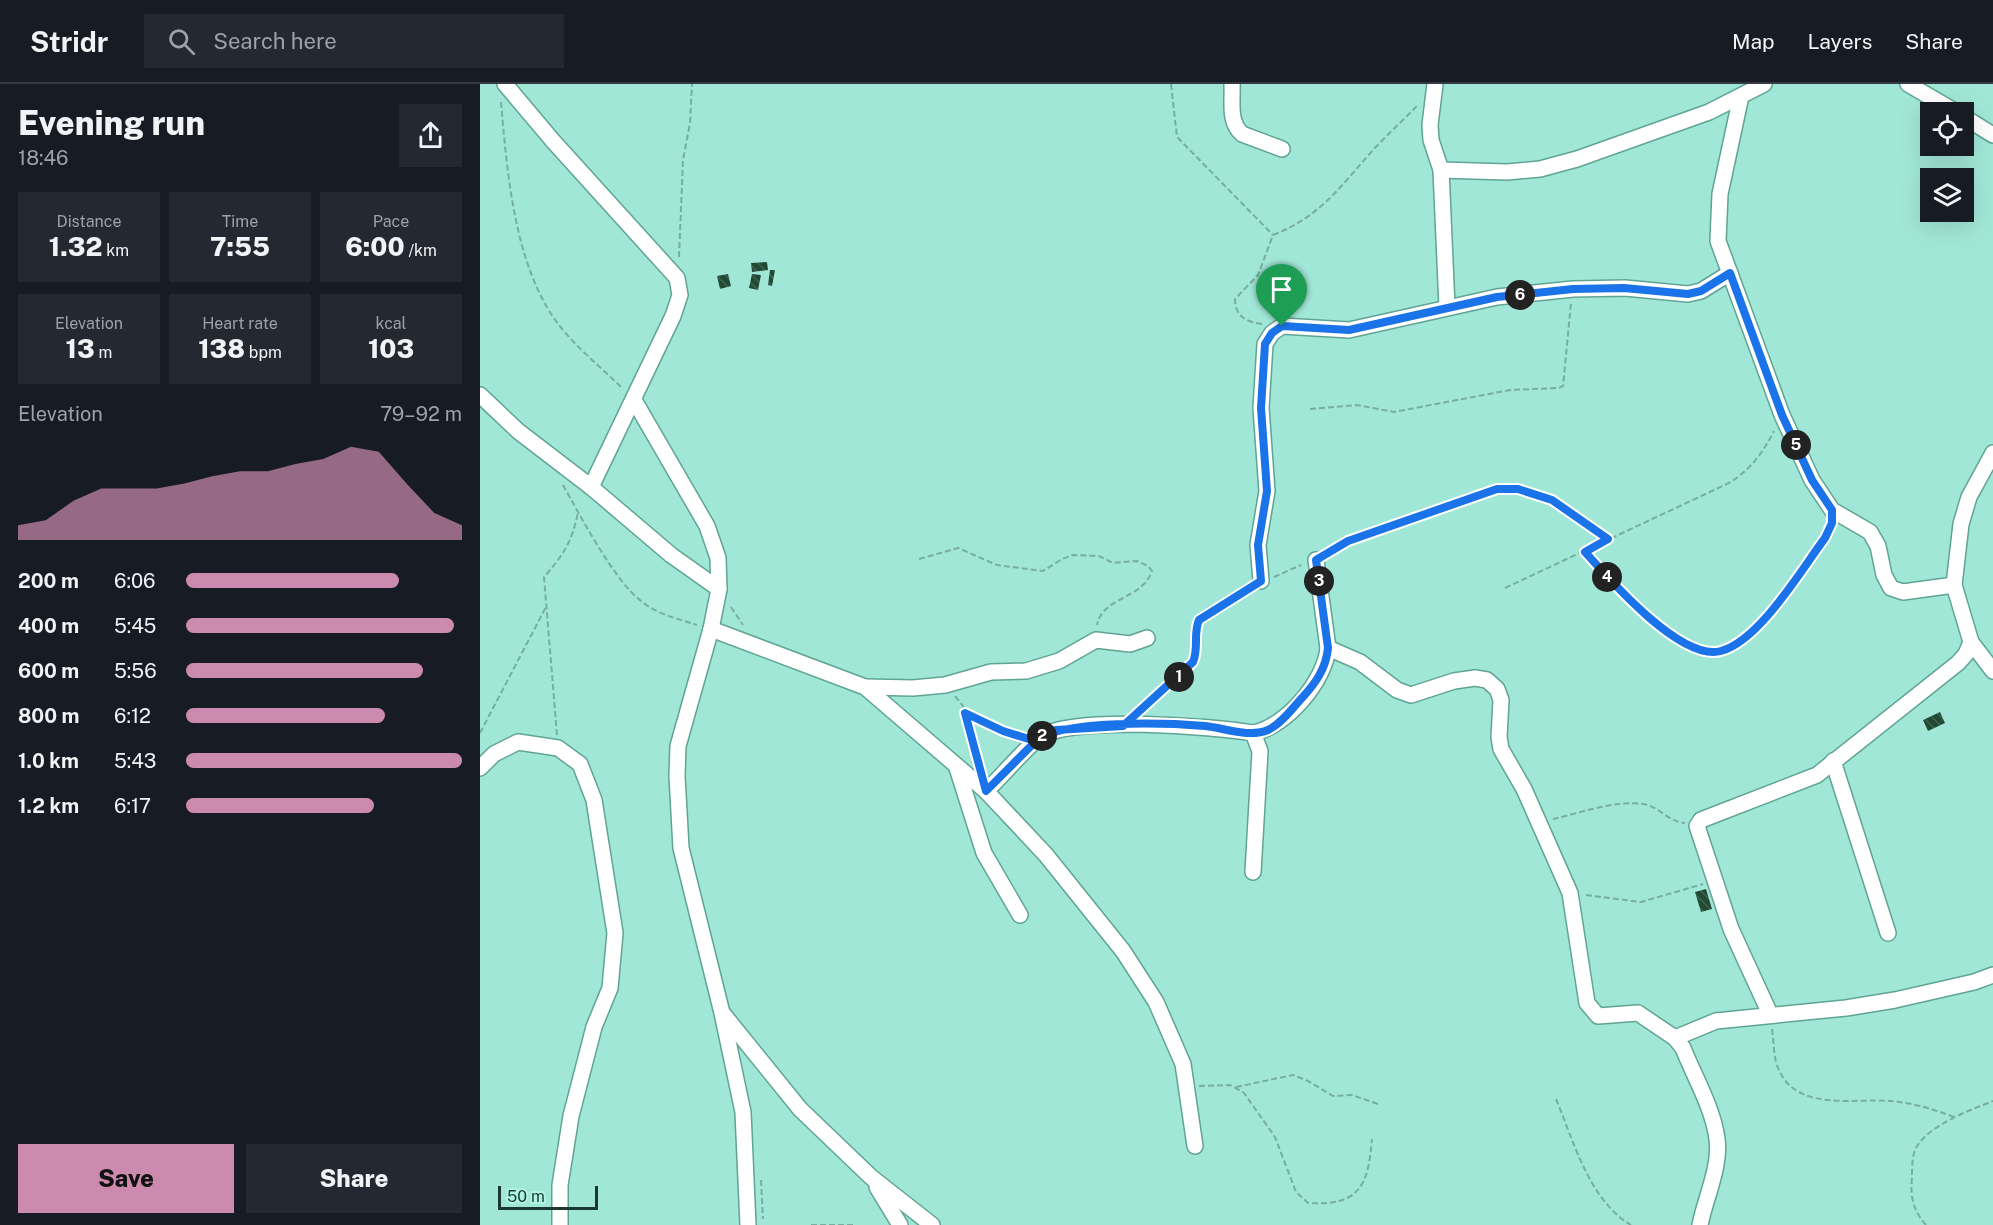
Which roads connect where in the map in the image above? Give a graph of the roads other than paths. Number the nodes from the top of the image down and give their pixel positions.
1 (1232, 84) edge
2 (1764, 84) edge
3 (1908, 84) edge
4 (1435, 87) edge
5 (503, 89) edge
6 (1742, 96) junction
7 (1939, 102) edge
8 (1974, 123) edge
9 (1993, 135) edge
10 (1282, 149) dead end
11 (1442, 170) junction
12 (1730, 273) junction
13 (1447, 307) junction
14 (480, 395) edge
15 (634, 400) junction
16 (1993, 453) edge
17 (591, 487) junction
18 (1316, 560) road end
19 (1261, 581) road end
20 (1954, 585) junction
21 (719, 589) junction
22 (711, 629) junction
23 (1147, 638) dead end
24 (1971, 642) junction
25 (1328, 648) junction
26 (1993, 671) edge
27 (865, 687) junction
28 (1253, 733) junction
29 (1833, 761) junction
30 (956, 765) junction
31 (480, 768) edge
32 (986, 791) junction
33 (1253, 872) dead end
34 (1020, 915) dead end
35 (1888, 933) dead end
36 (1993, 975) edge
37 (722, 1013) junction
38 (1770, 1014) junction
39 (1676, 1038) junction
40 (1195, 1146) dead end
41 (871, 1177) junction
42 (560, 1225) edge
43 (748, 1225) edge
44 (900, 1225) edge
45 (932, 1225) edge
46 (1700, 1225) edge

1 - 10 street
2 - 6 street
3 - 7 street
4 - 11 street
5 - 15 street
6 - 11 street
6 - 12 street
8 - 9 street
11 - 13 street
12 - 13 street
12 - 20 street
13 - 19 street
14 - 17 street
15 - 17 street
15 - 21 street
16 - 20 street
17 - 21 street
18 - 25 street
20 - 24 street
21 - 22 street
22 - 27 street
22 - 37 street
23 - 27 street
24 - 26 street
24 - 29 street
25 - 28 street
25 - 39 street
27 - 30 street
28 - 32 street
28 - 33 street
29 - 35 street
29 - 38 street
30 - 32 street
30 - 34 street
31 - 42 street
32 - 40 street
36 - 38 street
37 - 41 street
37 - 43 street
38 - 39 street
39 - 46 street
41 - 44 street
41 - 45 street

